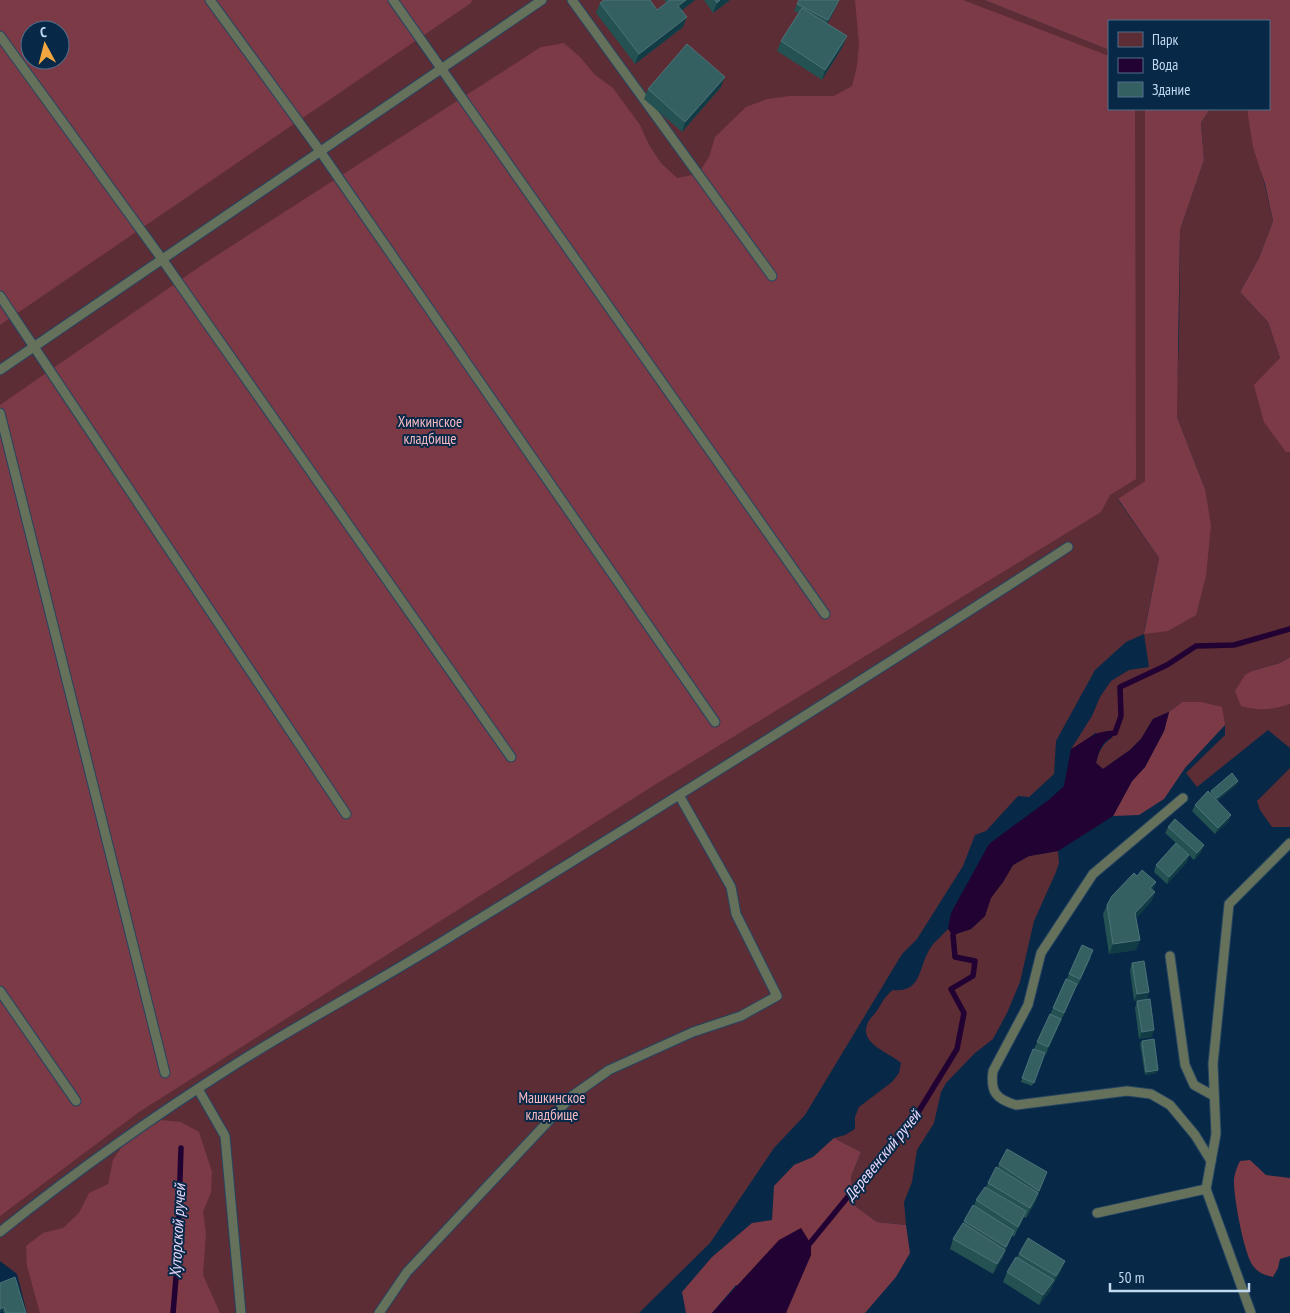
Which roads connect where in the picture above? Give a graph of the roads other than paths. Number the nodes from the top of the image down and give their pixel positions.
1 (210, 0) edge
2 (394, 0) edge
3 (542, 0) edge
4 (572, 0) edge
5 (0, 36) edge
6 (442, 68) junction
7 (320, 151) junction
8 (162, 259) junction
9 (772, 276) dead end
10 (0, 296) edge
11 (34, 346) junction
12 (0, 370) edge
13 (0, 414) edge
14 (1068, 546) dead end
15 (825, 614) dead end
16 (715, 722) dead end
17 (511, 757) dead end
18 (679, 795) junction
19 (1183, 798) dead end
20 (346, 814) dead end
21 (1290, 842) edge
22 (1170, 956) dead end
23 (0, 991) edge
24 (165, 1073) dead end
25 (198, 1089) junction
26 (1214, 1096) junction
27 (76, 1101) dead end
28 (1211, 1161) junction
29 (1206, 1189) junction
30 (1097, 1213) dead end
31 (0, 1232) edge
32 (241, 1313) edge
33 (379, 1313) edge
34 (1251, 1313) edge

1 - 7 lane
2 - 6 lane
3 - 6 lane
4 - 9 lane
5 - 8 lane
6 - 7 lane
6 - 15 lane
7 - 8 lane
7 - 16 lane
8 - 11 lane
8 - 17 lane
10 - 11 lane
11 - 12 lane
11 - 20 lane
13 - 24 lane
14 - 18 lane
18 - 25 lane
18 - 33 lane
19 - 28 lane
21 - 26 lane
22 - 26 lane
23 - 27 lane
25 - 31 lane
25 - 32 lane
26 - 28 lane
28 - 29 lane
29 - 30 lane
29 - 34 lane

